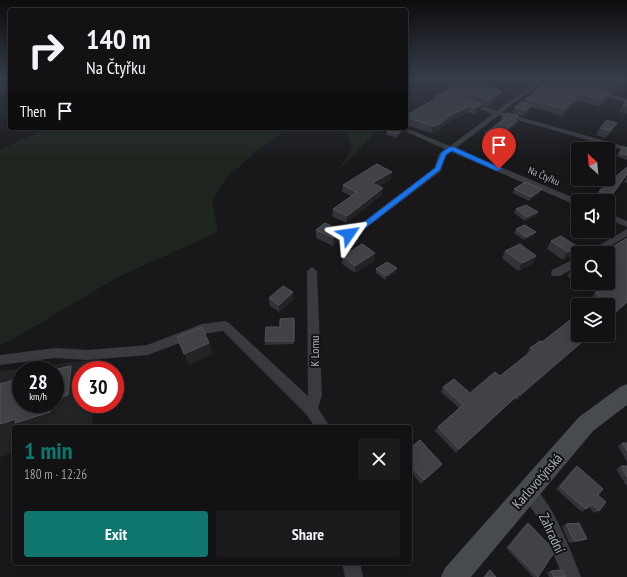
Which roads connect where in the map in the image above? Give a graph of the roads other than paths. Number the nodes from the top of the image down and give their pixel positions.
1 (474, 106) edge
2 (506, 106) edge
3 (497, 113) junction
4 (410, 131) dead end
5 (452, 148) junction
6 (627, 149) edge
7 (571, 200) edge
8 (615, 219) edge
9 (627, 224) edge
10 (627, 232) edge
11 (349, 234) dead end
12 (603, 246) edge
13 (571, 265) edge
14 (312, 271) dead end
15 (556, 273) dead end
16 (0, 360) edge
17 (627, 393) edge
18 (311, 409) junction
19 (321, 425) edge
20 (528, 492) junction
21 (351, 565) edge
22 (354, 577) edge
23 (454, 577) edge
24 (572, 577) edge

1 - 3 street
2 - 3 street
3 - 5 street
3 - 6 street
4 - 5 street, Na Čtyřku
5 - 7 street, Na Čtyřku
5 - 11 street
8 - 9 street
10 - 12 street
13 - 15 street
14 - 18 street, K Lomu
16 - 18 street
17 - 20 main road, Karlovotýnská
18 - 19 street
20 - 23 main road, Karlovotýnská
20 - 24 street, Zahradní
21 - 22 street

